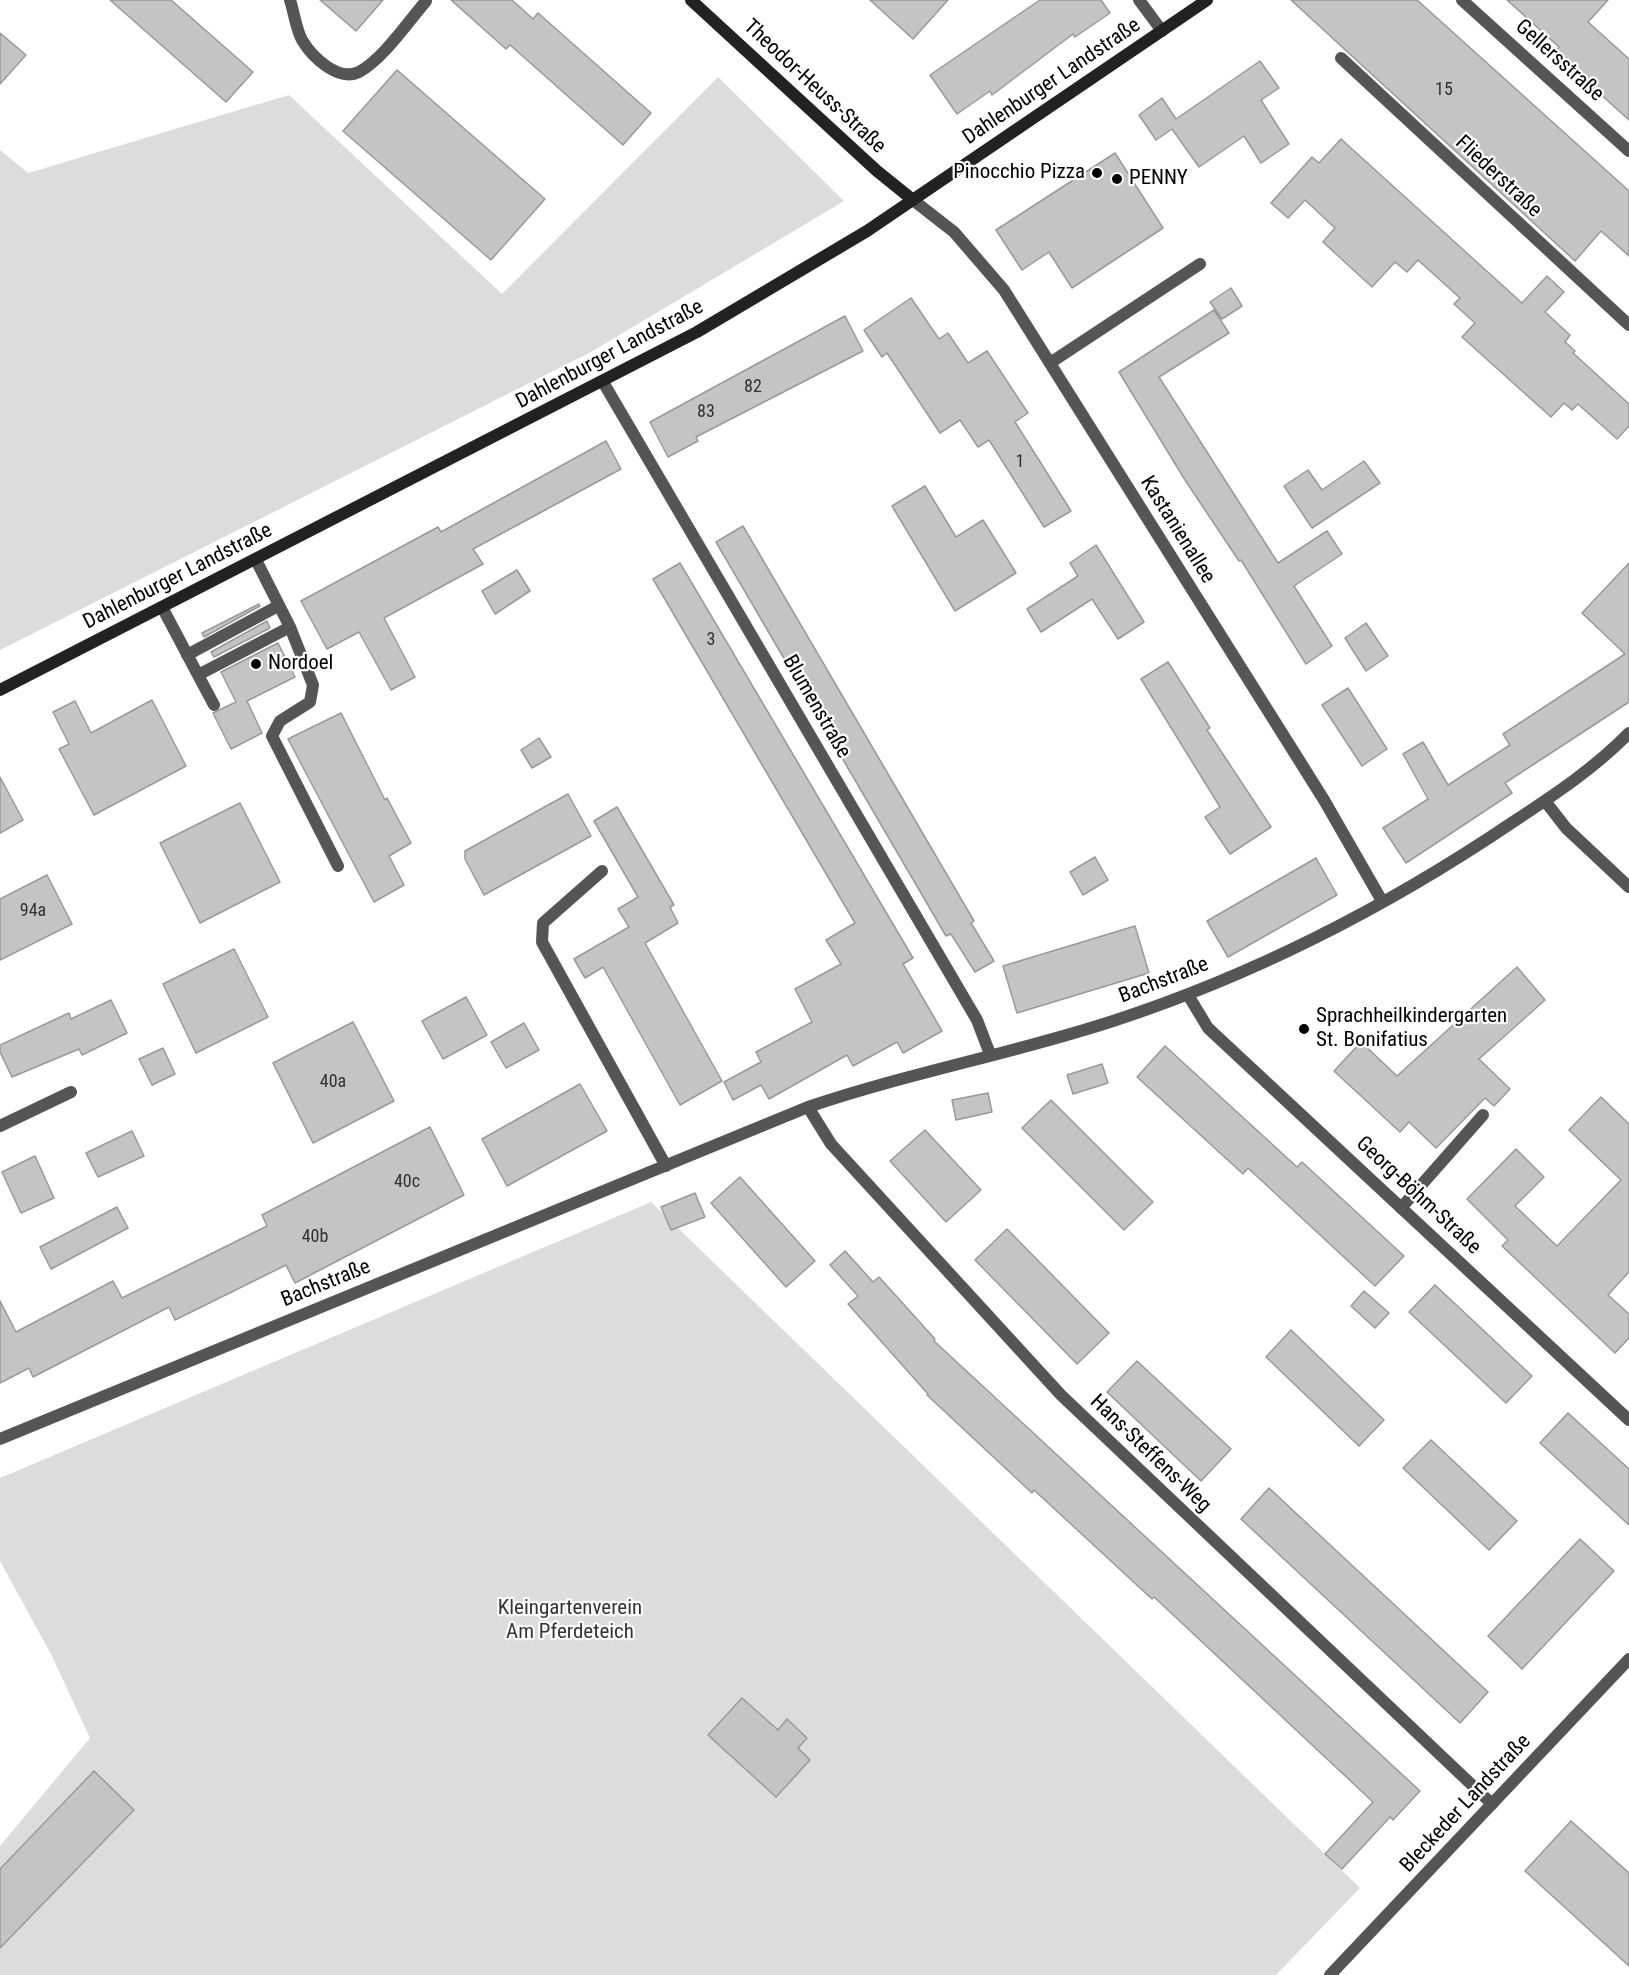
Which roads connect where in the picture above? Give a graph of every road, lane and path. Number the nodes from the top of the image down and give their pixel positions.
1 (290, 0) edge
2 (691, 0) edge
3 (1139, 0) edge
4 (1207, 0) edge
5 (1462, 0) edge
6 (426, 2) dead end
7 (1162, 31) junction
8 (1341, 58) dead end
9 (1629, 151) edge
10 (913, 200) junction
11 (1200, 264) dead end
12 (1629, 325) edge
13 (1050, 363) junction
14 (603, 382) junction
15 (256, 560) junction
16 (278, 606) junction
17 (162, 607) junction
18 (290, 627) junction
19 (187, 655) junction
20 (198, 675) junction
21 (0, 690) edge
22 (214, 705) dead end
23 (1629, 733) edge
24 (1545, 801) junction
25 (338, 866) dead end
26 (602, 871) dead end
27 (1629, 887) edge
28 (1382, 902) junction
29 (1188, 995) junction
30 (990, 1054) junction
31 (71, 1092) dead end
32 (808, 1107) junction
33 (1483, 1115) dead end
34 (0, 1126) edge
35 (666, 1166) junction
36 (1401, 1208) junction
37 (1629, 1420) edge
38 (0, 1439) edge
39 (1629, 1659) edge
40 (1492, 1804) junction
41 (1330, 1975) edge

1 - 6 street
2 - 10 main road, Theodor-Heuss-Straße
3 - 7 street
4 - 7 main road, Dahlenburger Landstraße
5 - 9 street, Gellersstraße
7 - 10 main road, Dahlenburger Landstraße
8 - 12 street, Fliederstraße
10 - 13 street, Kastanienallee
10 - 14 main road, Dahlenburger Landstraße
11 - 13 street
13 - 28 street, Kastanienallee
14 - 15 main road, Dahlenburger Landstraße
14 - 30 street, Blumenstraße
15 - 16 street
15 - 17 main road, Dahlenburger Landstraße
16 - 18 street
16 - 19 street
17 - 19 street
17 - 21 main road, Dahlenburger Landstraße
18 - 20 street
18 - 25 street
19 - 20 street
20 - 22 street
23 - 24 street, Bachstraße
24 - 27 street
24 - 28 street, Bachstraße
26 - 35 street
28 - 29 street, Bachstraße
29 - 30 street, Bachstraße
29 - 36 street, Georg-Böhm-Straße
30 - 32 street, Bachstraße
31 - 34 street
32 - 35 street, Bachstraße
32 - 40 street, Hans-Steffens-Weg
33 - 36 street
35 - 38 street, Bachstraße
36 - 37 street, Georg-Böhm-Straße
39 - 40 street, Bleckeder Landstraße
40 - 41 street, Bleckeder Landstraße

